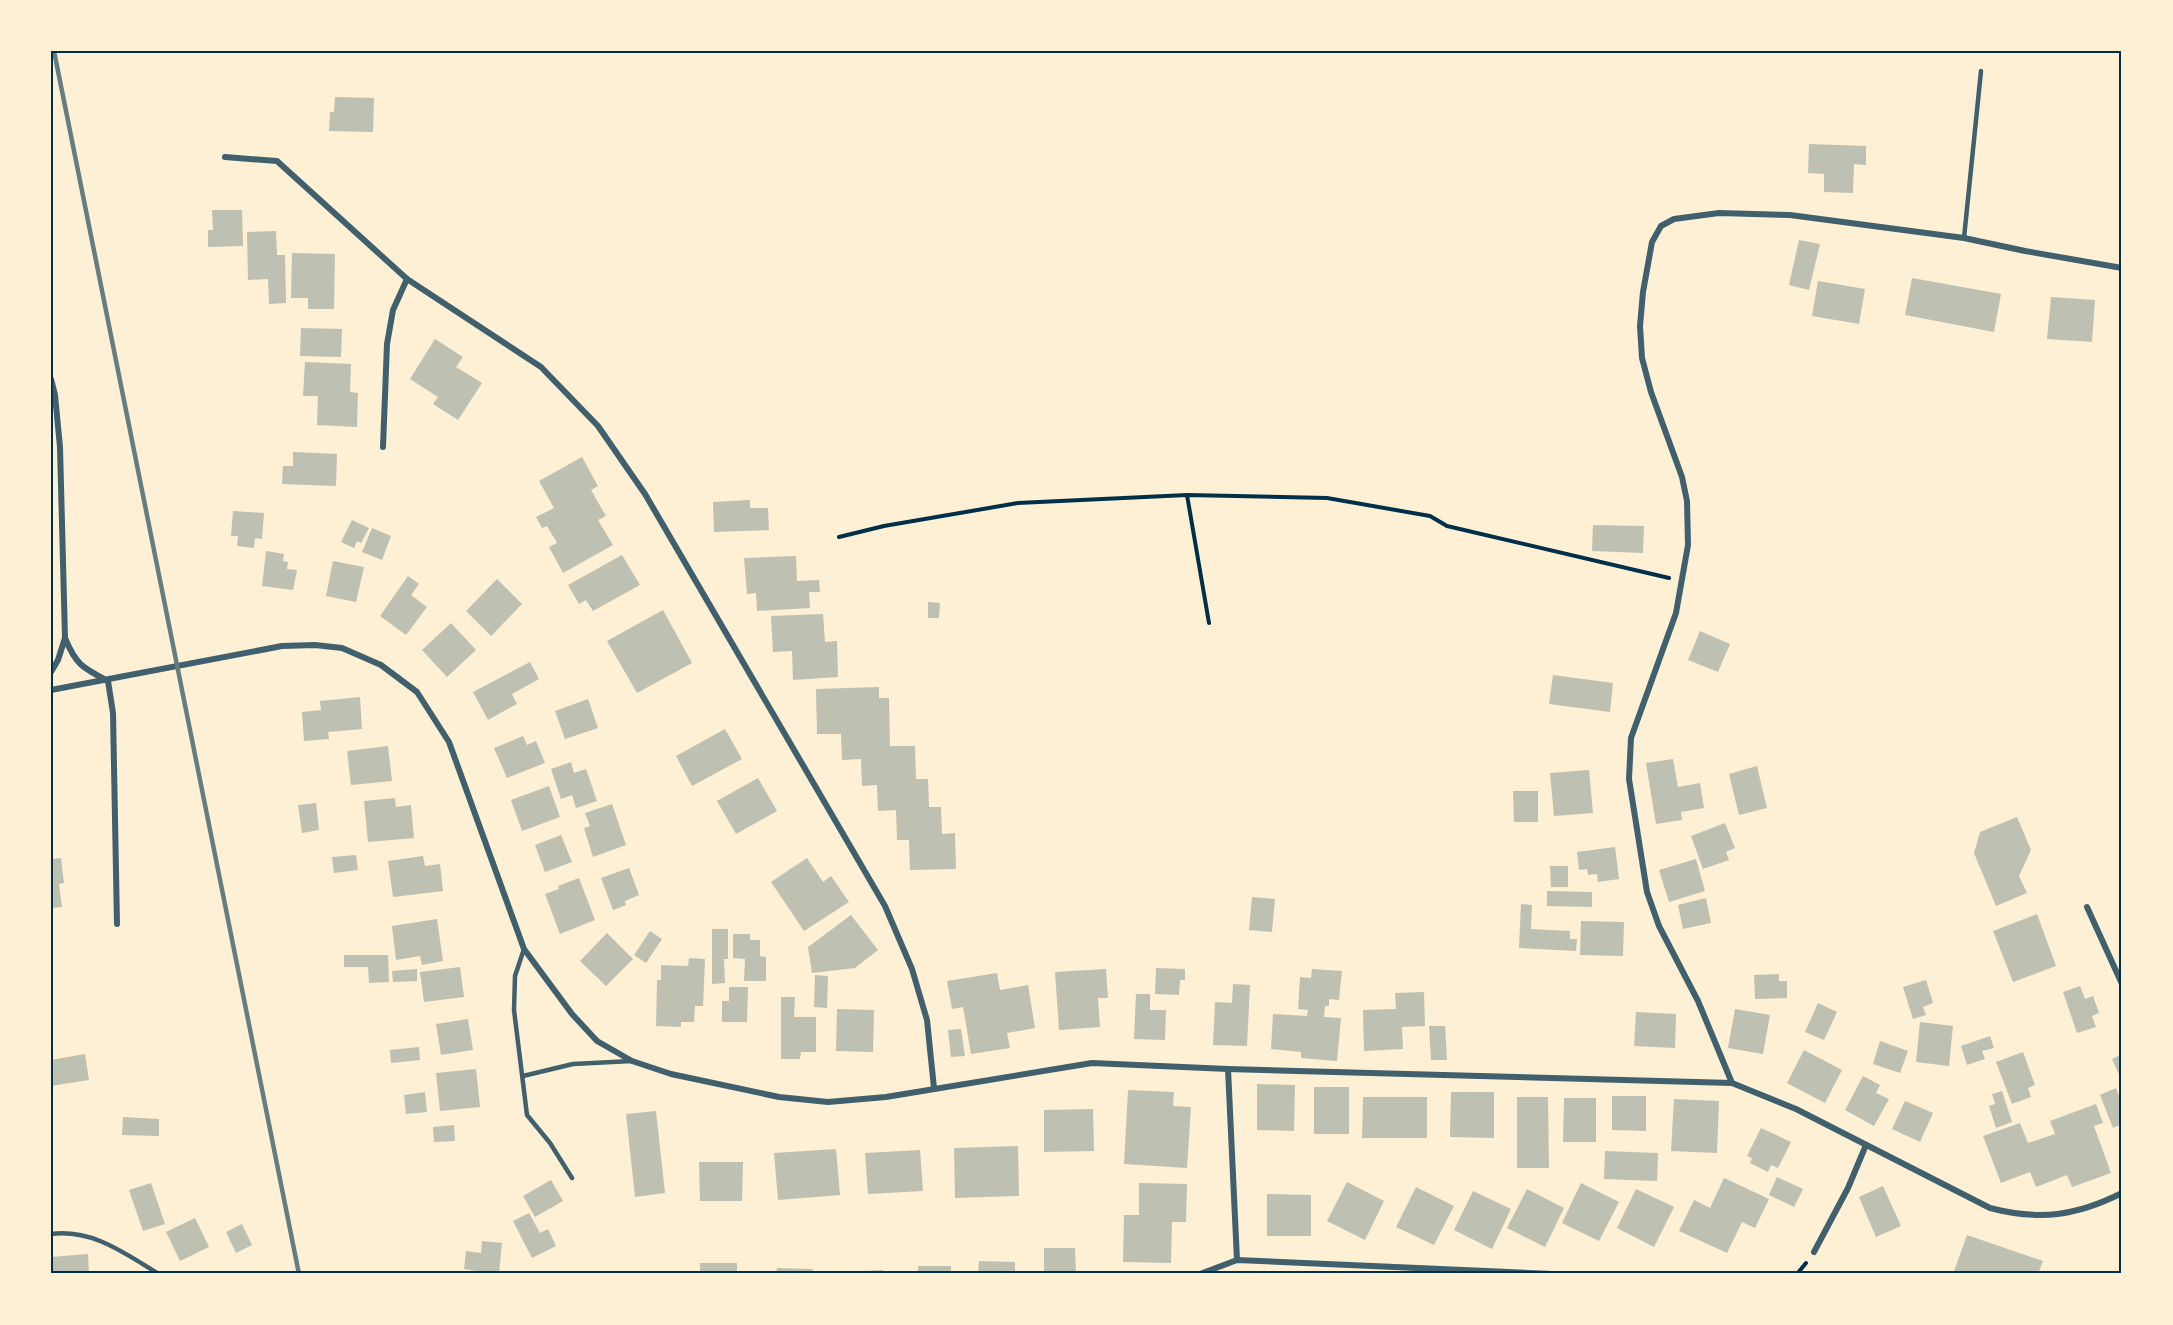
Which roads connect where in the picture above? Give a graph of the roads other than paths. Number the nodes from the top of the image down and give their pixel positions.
1 (1981, 71) dead end
2 (225, 157) dead end
3 (1964, 238) junction
4 (2122, 268) edge
5 (407, 279) junction
6 (51, 379) edge
7 (383, 447) dead end
8 (65, 638) junction
9 (51, 672) edge
10 (108, 681) junction
11 (51, 690) edge
12 (2087, 907) dead end
13 (117, 924) dead end
14 (524, 949) junction
15 (2122, 984) edge
16 (632, 1061) junction
17 (1228, 1069) junction
18 (523, 1076) junction
19 (1732, 1083) junction
20 (934, 1088) junction
21 (1866, 1145) junction
22 (572, 1178) dead end
23 (2122, 1193) edge
24 (51, 1234) edge
25 (1814, 1252) dead end
26 (1237, 1260) junction
27 (159, 1274) edge
28 (1200, 1274) edge
29 (1552, 1274) edge

1 - 3 lane
2 - 5 street
3 - 4 street
3 - 19 street
5 - 7 street
5 - 20 street
6 - 8 street
8 - 9 street
8 - 10 street
10 - 11 street
10 - 13 street
10 - 14 street
12 - 15 street
14 - 16 street
14 - 18 lane
16 - 18 lane
16 - 20 street
17 - 19 street
17 - 20 street
17 - 26 street
18 - 22 lane
19 - 21 street
21 - 23 street
21 - 25 street
24 - 27 lane
26 - 28 street
26 - 29 street

